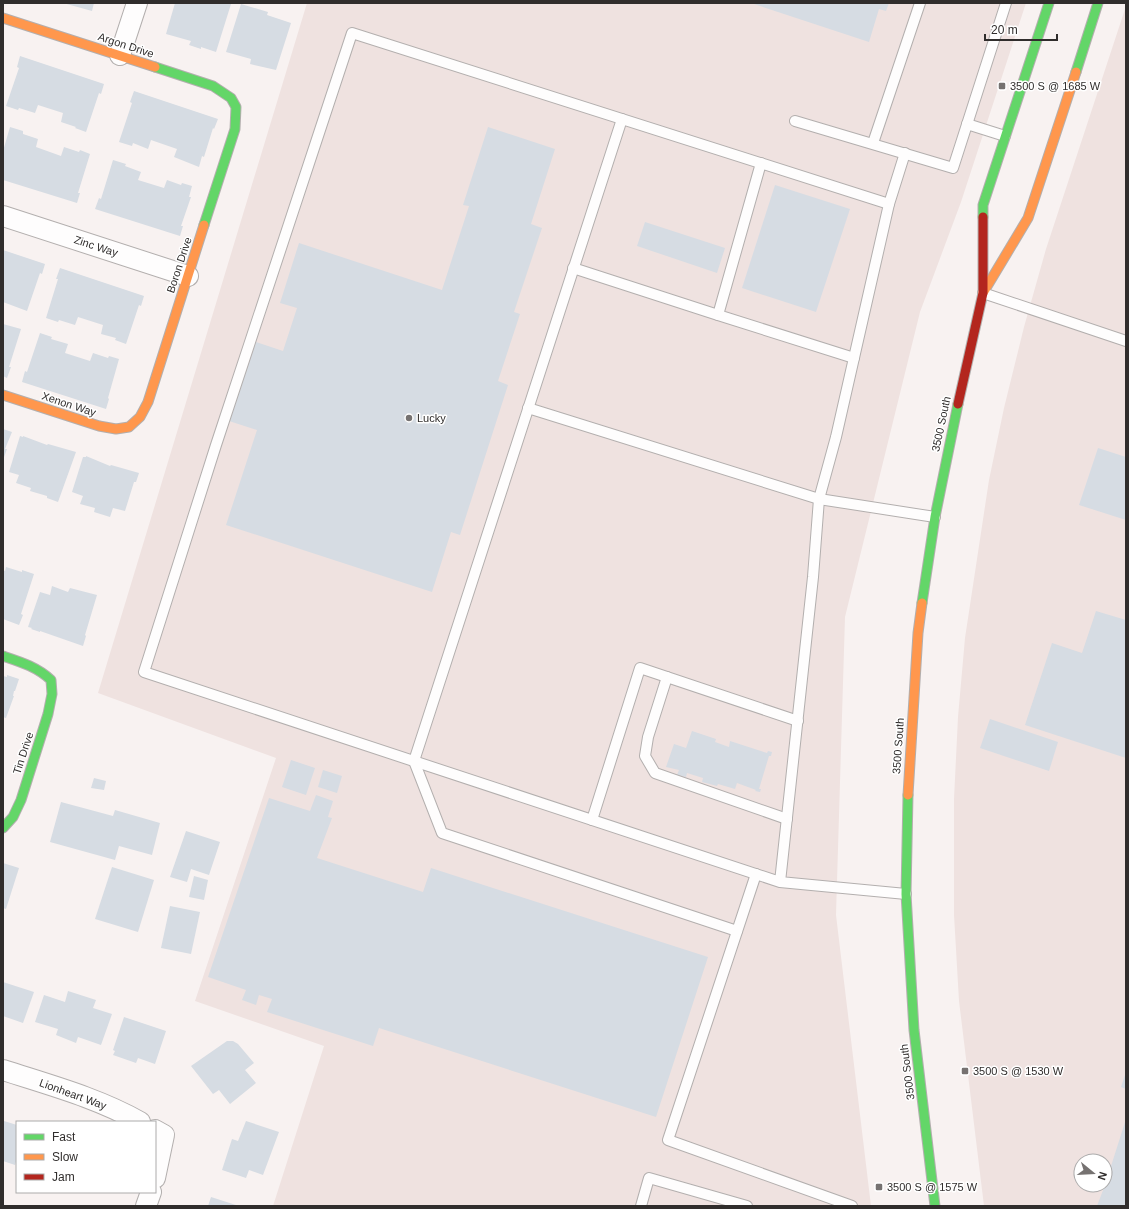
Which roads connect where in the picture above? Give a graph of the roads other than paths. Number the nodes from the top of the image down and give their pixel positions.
1 (137, 3) edge
2 (920, 3) edge
3 (1006, 3) edge
4 (1049, 3) edge
5 (1098, 3) edge
6 (3, 18) edge
7 (120, 55) junction
8 (236, 104) joint
9 (622, 119) junction
10 (795, 121) dead end
11 (967, 124) junction
12 (1005, 136) junction
13 (873, 144) junction
14 (905, 153) junction
15 (761, 163) junction
16 (889, 204) junction
17 (3, 216) edge
18 (573, 268) junction
19 (188, 276) junction
20 (983, 294) junction
21 (718, 315) junction
22 (1126, 341) edge
23 (854, 358) junction
24 (3, 395) edge
25 (528, 408) junction
26 (129, 427) joint
27 (819, 499) junction
28 (934, 517) junction
29 (3, 656) edge
30 (667, 677) junction
31 (798, 721) junction
32 (414, 761) junction
33 (787, 818) junction
34 (592, 820) junction
35 (3, 828) edge
36 (756, 874) junction
37 (780, 882) junction
38 (906, 894) junction
39 (737, 931) junction
40 (3, 1070) edge
41 (138, 1121) edge
42 (160, 1133) edge
43 (156, 1169) edge
44 (151, 1193) edge
45 (146, 1206) edge
46 (642, 1206) edge
47 (747, 1206) edge
48 (852, 1206) edge
49 (933, 1206) edge

1 - 7 street
2 - 13 lane
3 - 11 lane
4 - 12 main road, 3500 South
5 - 20 main road, 3500 South
6 - 7 main road, Argon Drive
7 - 8 main road, Argon Drive
8 - 19 main road, Boron Drive
9 - 15 lane
9 - 18 lane
9 - 32 lane
10 - 13 lane
11 - 12 lane
11 - 14 lane
12 - 20 main road, 3500 South
13 - 14 lane
14 - 16 lane
15 - 16 lane
15 - 21 lane
16 - 23 lane
17 - 19 street, Zinc Way
18 - 21 lane
18 - 25 lane
19 - 26 main road, Boron Drive
20 - 22 lane
20 - 28 main road, 3500 South
21 - 23 lane
23 - 27 lane
24 - 26 main road, Xenon Way
25 - 27 lane
25 - 32 lane
27 - 28 lane
27 - 31 lane
28 - 38 main road, 3500 South
29 - 35 main road, Tin Drive
30 - 31 lane
30 - 33 lane
30 - 34 lane
31 - 33 lane
32 - 34 lane
32 - 39 lane
33 - 37 lane
34 - 36 lane
36 - 37 lane
36 - 39 lane
37 - 38 lane
38 - 49 main road, 3500 South
39 - 48 lane
40 - 41 street, Lionheart Way
42 - 43 street
44 - 45 street
46 - 47 lane

